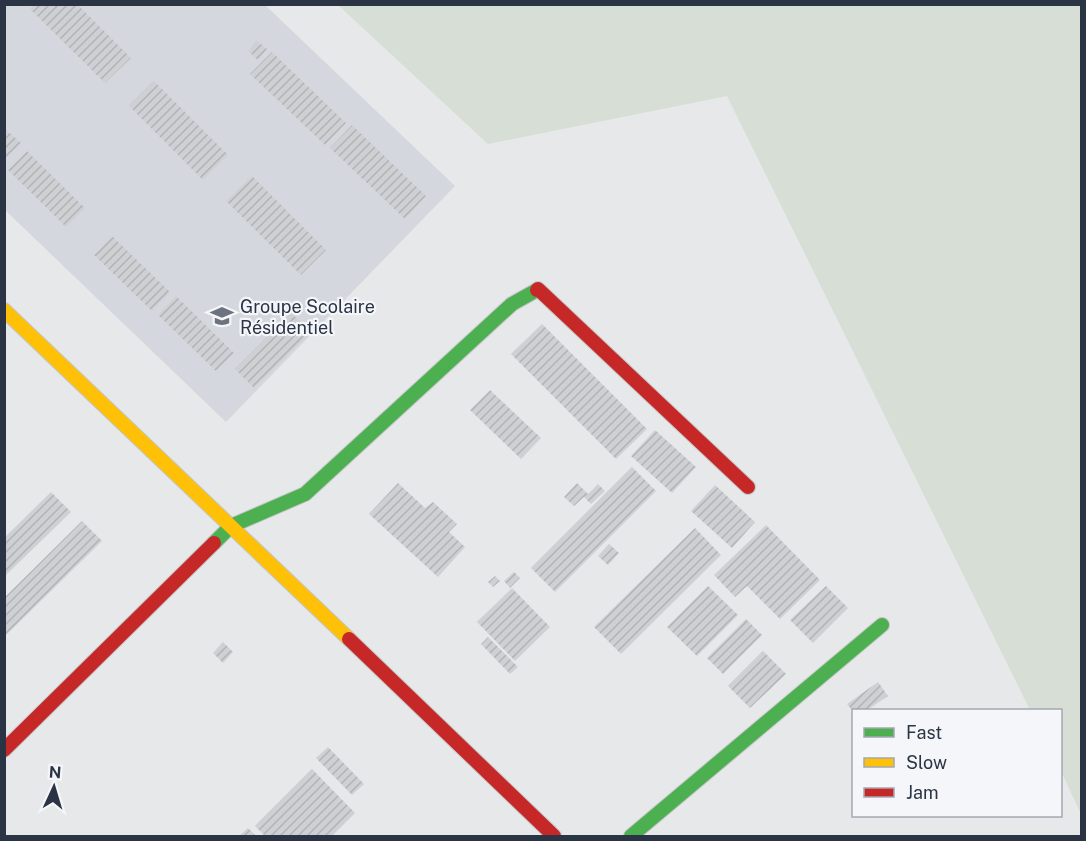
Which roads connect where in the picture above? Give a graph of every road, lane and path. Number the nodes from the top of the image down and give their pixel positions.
1 (4, 310) edge
2 (748, 488) dead end
3 (231, 526) junction
4 (882, 625) dead end
5 (4, 750) edge
6 (554, 837) edge
7 (631, 837) edge

1 - 3 street
2 - 3 street
3 - 5 street
3 - 6 street
4 - 7 street

